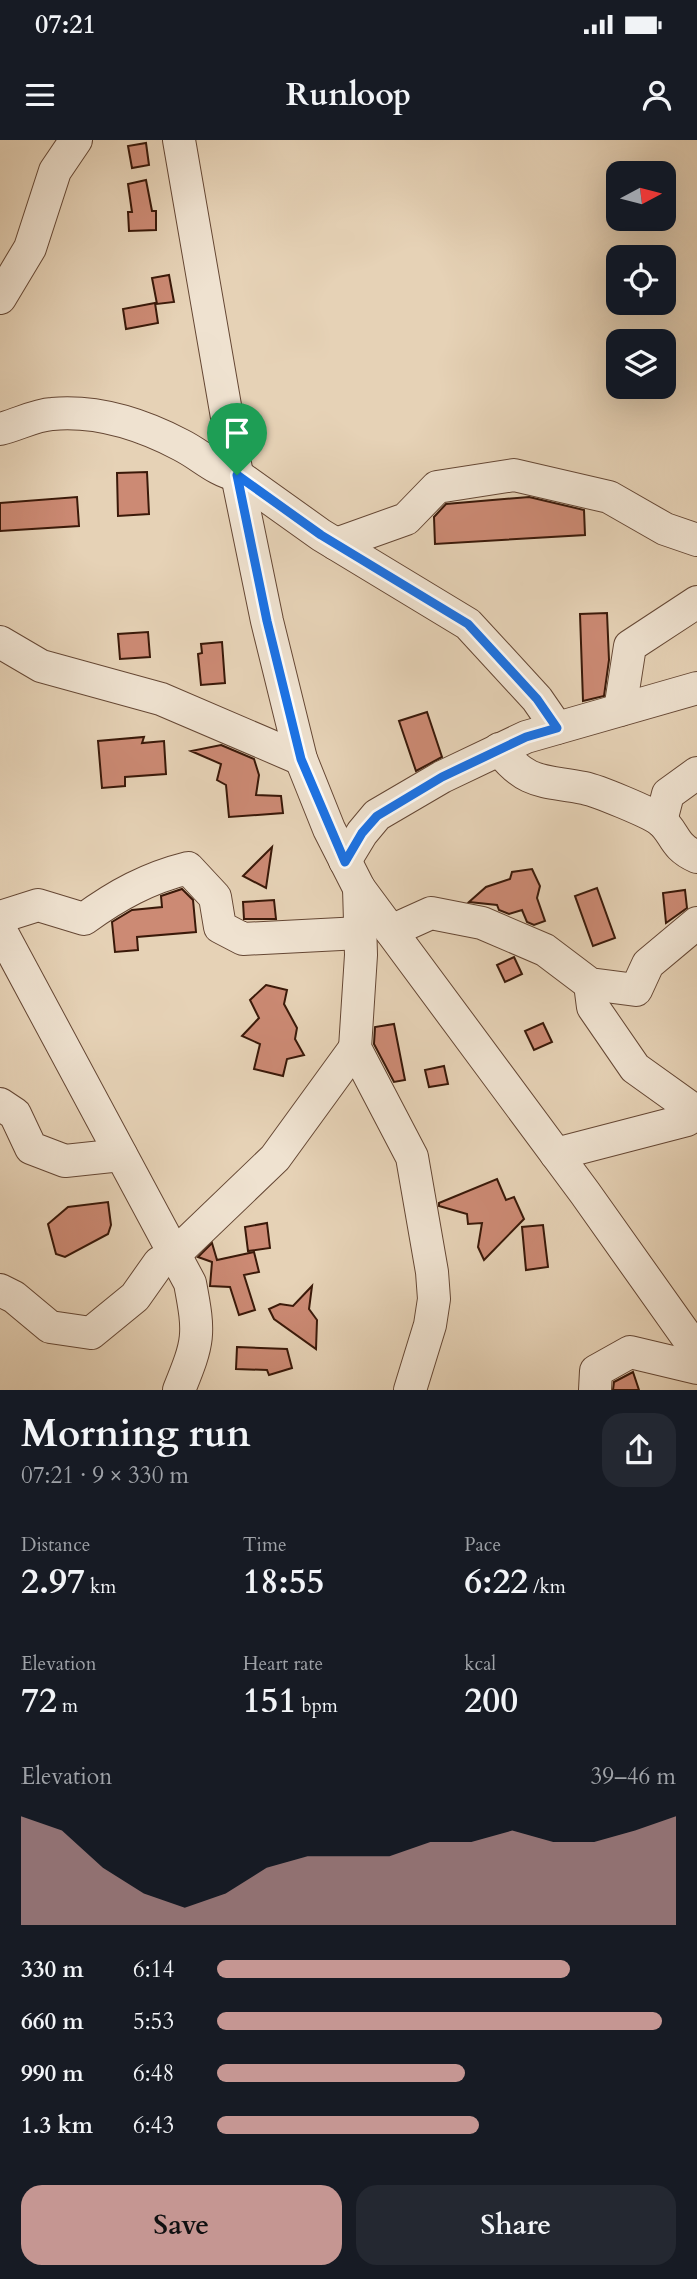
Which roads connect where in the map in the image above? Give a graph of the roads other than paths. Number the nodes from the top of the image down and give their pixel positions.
1 (76, 140) edge
2 (179, 140) edge
3 (0, 298) edge
4 (0, 429) edge
5 (237, 475) junction
6 (697, 540) edge
7 (337, 544) junction
8 (697, 602) edge
9 (0, 642) edge
10 (697, 688) edge
11 (620, 710) junction
12 (557, 728) junction
13 (499, 749) junction
14 (301, 759) junction
15 (697, 773) edge
16 (661, 821) junction
17 (697, 857) edge
18 (352, 875) junction
19 (0, 916) edge
20 (697, 923) edge
21 (0, 929) edge
22 (376, 932) junction
23 (590, 984) junction
24 (355, 1048) junction
25 (0, 1104) edge
26 (696, 1110) edge
27 (556, 1154) junction
28 (121, 1155) junction
29 (176, 1254) junction
30 (0, 1290) edge
31 (697, 1351) edge
32 (697, 1368) edge
33 (179, 1390) edge
34 (410, 1390) edge
35 (595, 1390) edge

1 - 3 street
2 - 5 street
4 - 5 street
5 - 7 street
5 - 14 street
6 - 7 street
7 - 12 street
8 - 11 street
9 - 14 street
10 - 11 street
11 - 12 street
12 - 13 street
13 - 16 street
13 - 18 street
14 - 18 street
15 - 16 street
16 - 17 street
18 - 22 street
19 - 22 street
20 - 23 street
21 - 28 street
22 - 23 street
22 - 24 street
22 - 27 street
23 - 26 street
24 - 29 street
24 - 34 street
25 - 28 street
26 - 27 street
27 - 31 street
28 - 29 street
29 - 30 street
29 - 33 street
32 - 35 street

